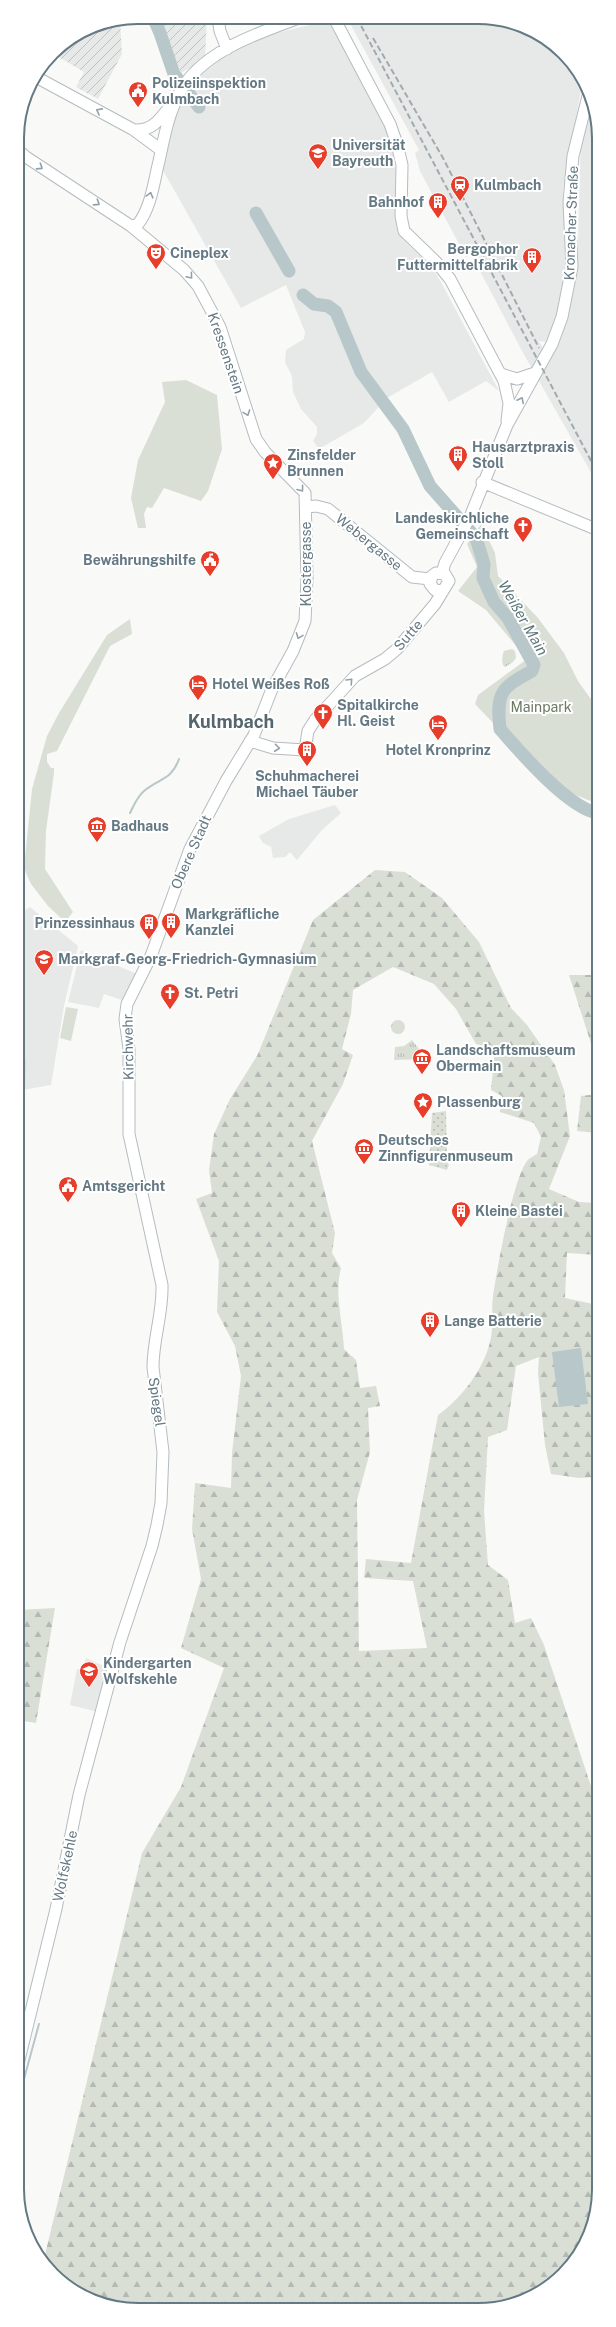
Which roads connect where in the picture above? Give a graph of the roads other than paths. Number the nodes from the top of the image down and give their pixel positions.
1 (219, 24) edge
2 (283, 24) edge
3 (337, 24) edge
4 (227, 49) junction
5 (40, 79) edge
6 (179, 95) junction
7 (586, 103) edge
8 (134, 130) junction
9 (161, 150) junction
10 (24, 155) edge
11 (131, 226) junction
12 (535, 373) junction
13 (501, 374) junction
14 (507, 426) junction
15 (256, 440) joint
16 (482, 482) junction
17 (307, 507) junction
18 (592, 528) edge
19 (442, 572) junction
20 (430, 579) junction
21 (443, 591) junction
22 (250, 741) junction
23 (144, 968) joint
24 (129, 1134) joint
25 (113, 1668) joint
26 (24, 2040) edge

1 - 4 street
2 - 4 street
3 - 13 street
4 - 6 street
8 -> 5 street
6 - 8 street
6 - 9 street
7 - 12 street, Kronacher Straße
8 - 9 street
11 -> 9 street
10 -> 11 street, Kressenstein
11 -> 15 street, Kressenstein
12 - 13 street
14 -> 12 street, Kronacher Straße
13 - 14 street
14 - 16 street, Kronacher Straße
15 -> 17 street, Klostergasse
16 - 18 street
16 - 19 street
17 - 20 street, Webergasse
17 -> 22 street, Klostergasse
19 - 20 street
19 - 21 street, Sutte
20 - 21 street
22 -> 21 street, Sutte
22 - 23 street, Obere Stadt
23 - 24 street, Kirchwehr
24 - 25 street, Spiegel
25 - 26 street, Wolfskehle

